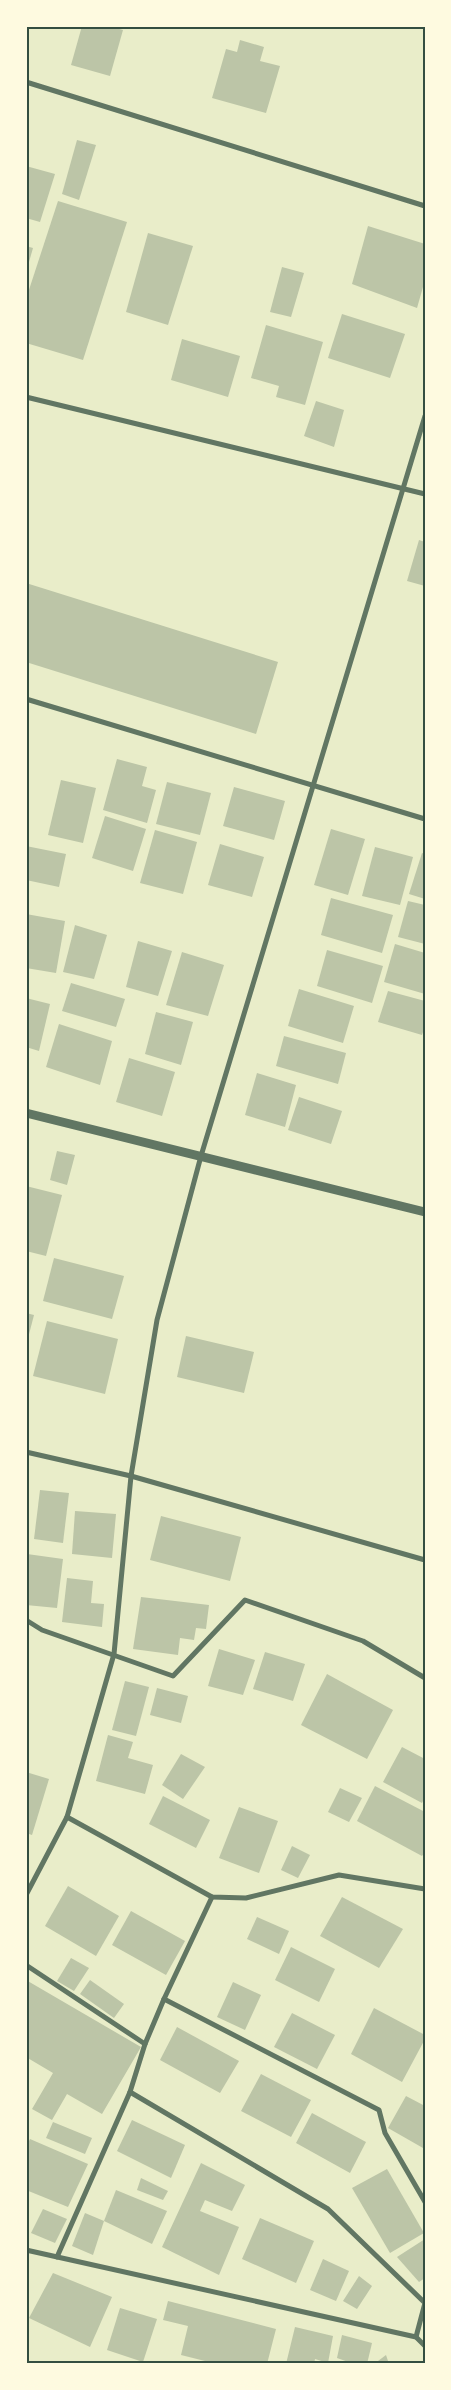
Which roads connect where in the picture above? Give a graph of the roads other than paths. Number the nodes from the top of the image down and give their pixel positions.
1 (26, 82) edge
2 (425, 206) edge
3 (26, 397) edge
4 (425, 416) edge
5 (403, 487) junction
6 (425, 494) edge
7 (26, 699) edge
8 (312, 785) junction
9 (425, 819) edge
10 (26, 1113) edge
11 (201, 1156) junction
12 (425, 1212) edge
13 (26, 1452) edge
14 (131, 1476) junction
15 (425, 1560) edge
16 (26, 1620) edge
17 (114, 1654) junction
18 (425, 1678) edge
19 (67, 1817) junction
20 (425, 1888) edge
21 (26, 1896) edge
22 (212, 1897) junction
23 (26, 1965) edge
24 (164, 1999) junction
25 (145, 2044) junction
26 (130, 2092) junction
27 (425, 2202) edge
28 (26, 2250) edge
29 (57, 2257) junction
30 (425, 2303) edge
31 (416, 2337) junction
32 (425, 2346) edge

1 - 2 street
3 - 5 street
4 - 5 street
5 - 6 street
5 - 8 street
7 - 8 street
8 - 9 street
8 - 11 street
10 - 11 street
11 - 12 street
11 - 14 street
13 - 14 street
14 - 15 street
14 - 17 street
16 - 17 street
17 - 18 street
17 - 19 street
19 - 21 street
19 - 22 street
20 - 22 street
22 - 24 street
23 - 25 street
24 - 25 street
24 - 27 street
25 - 26 street
26 - 29 street
26 - 30 street
28 - 29 street
29 - 31 street
30 - 31 street
31 - 32 street

